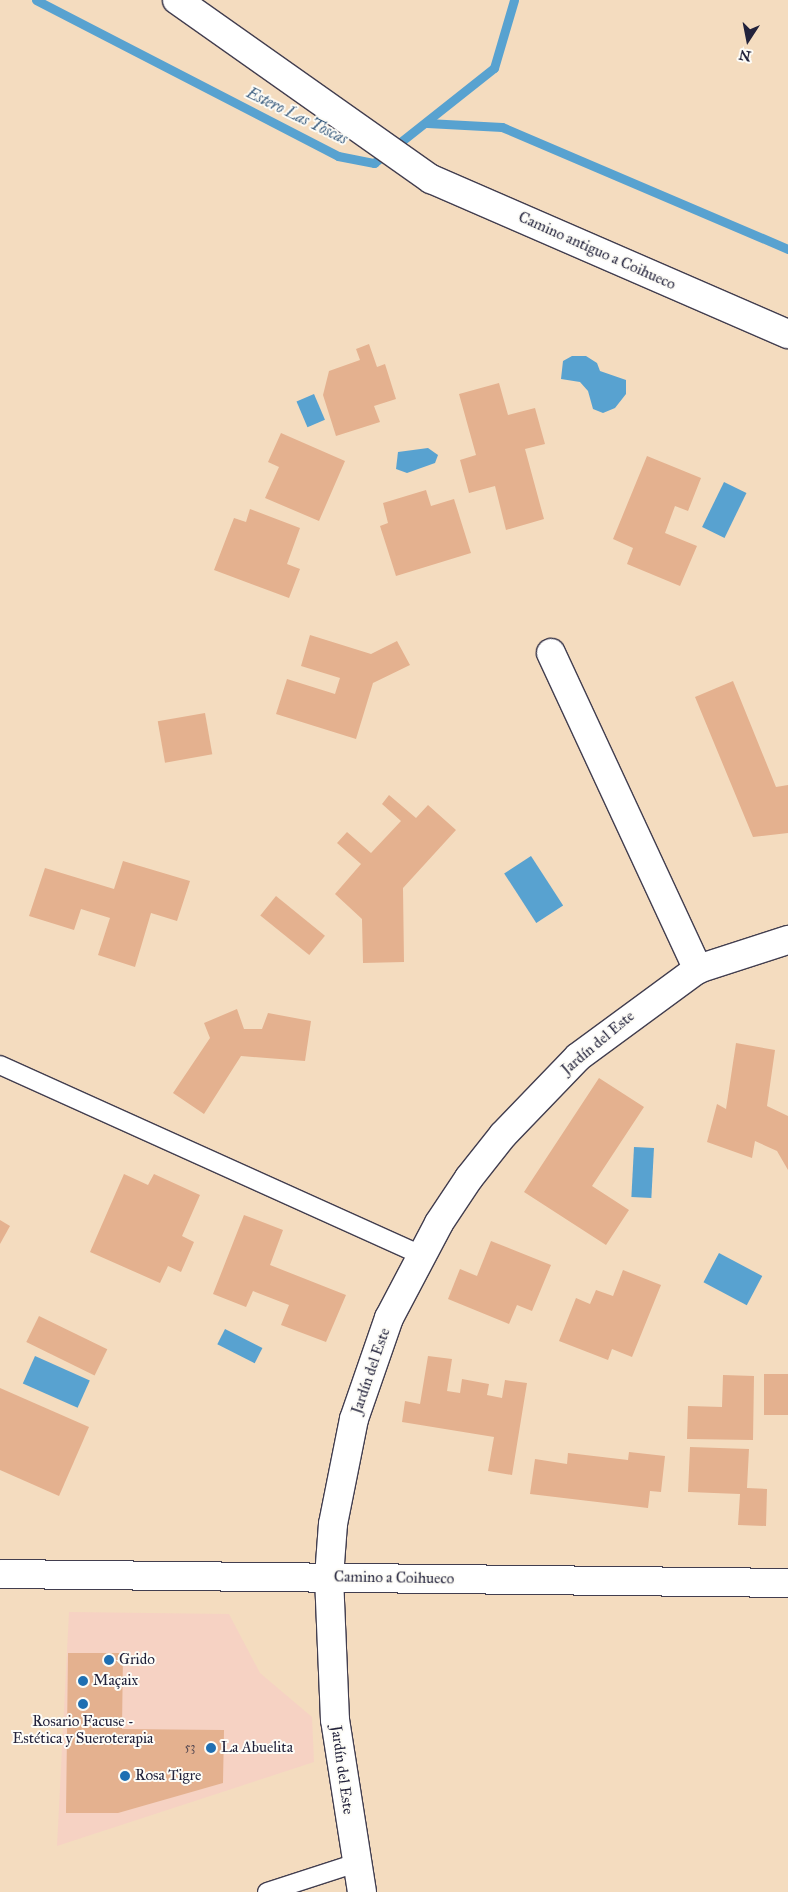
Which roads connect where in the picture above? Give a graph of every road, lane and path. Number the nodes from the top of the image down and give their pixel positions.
1 (177, 0) edge
2 (208, 8) edge
3 (788, 334) edge
4 (551, 652) dead end
5 (788, 940) edge
6 (698, 969) junction
7 (0, 1065) edge
8 (421, 1255) junction
9 (0, 1574) edge
10 (329, 1577) junction
11 (788, 1583) edge
12 (356, 1863) junction
13 (267, 1892) edge
14 (362, 1892) edge

1 - 2 street
2 - 3 street, Camino antiguo a Coihueco
4 - 6 street
5 - 6 street, Jardín del Este
6 - 8 street, Jardín del Este
7 - 8 lane
8 - 10 street, Jardín del Este
9 - 10 street, Camino a Coihueco
10 - 11 street, Camino a Coihueco
10 - 12 street, Jardín del Este
12 - 13 lane
12 - 14 street, Jardín del Este

